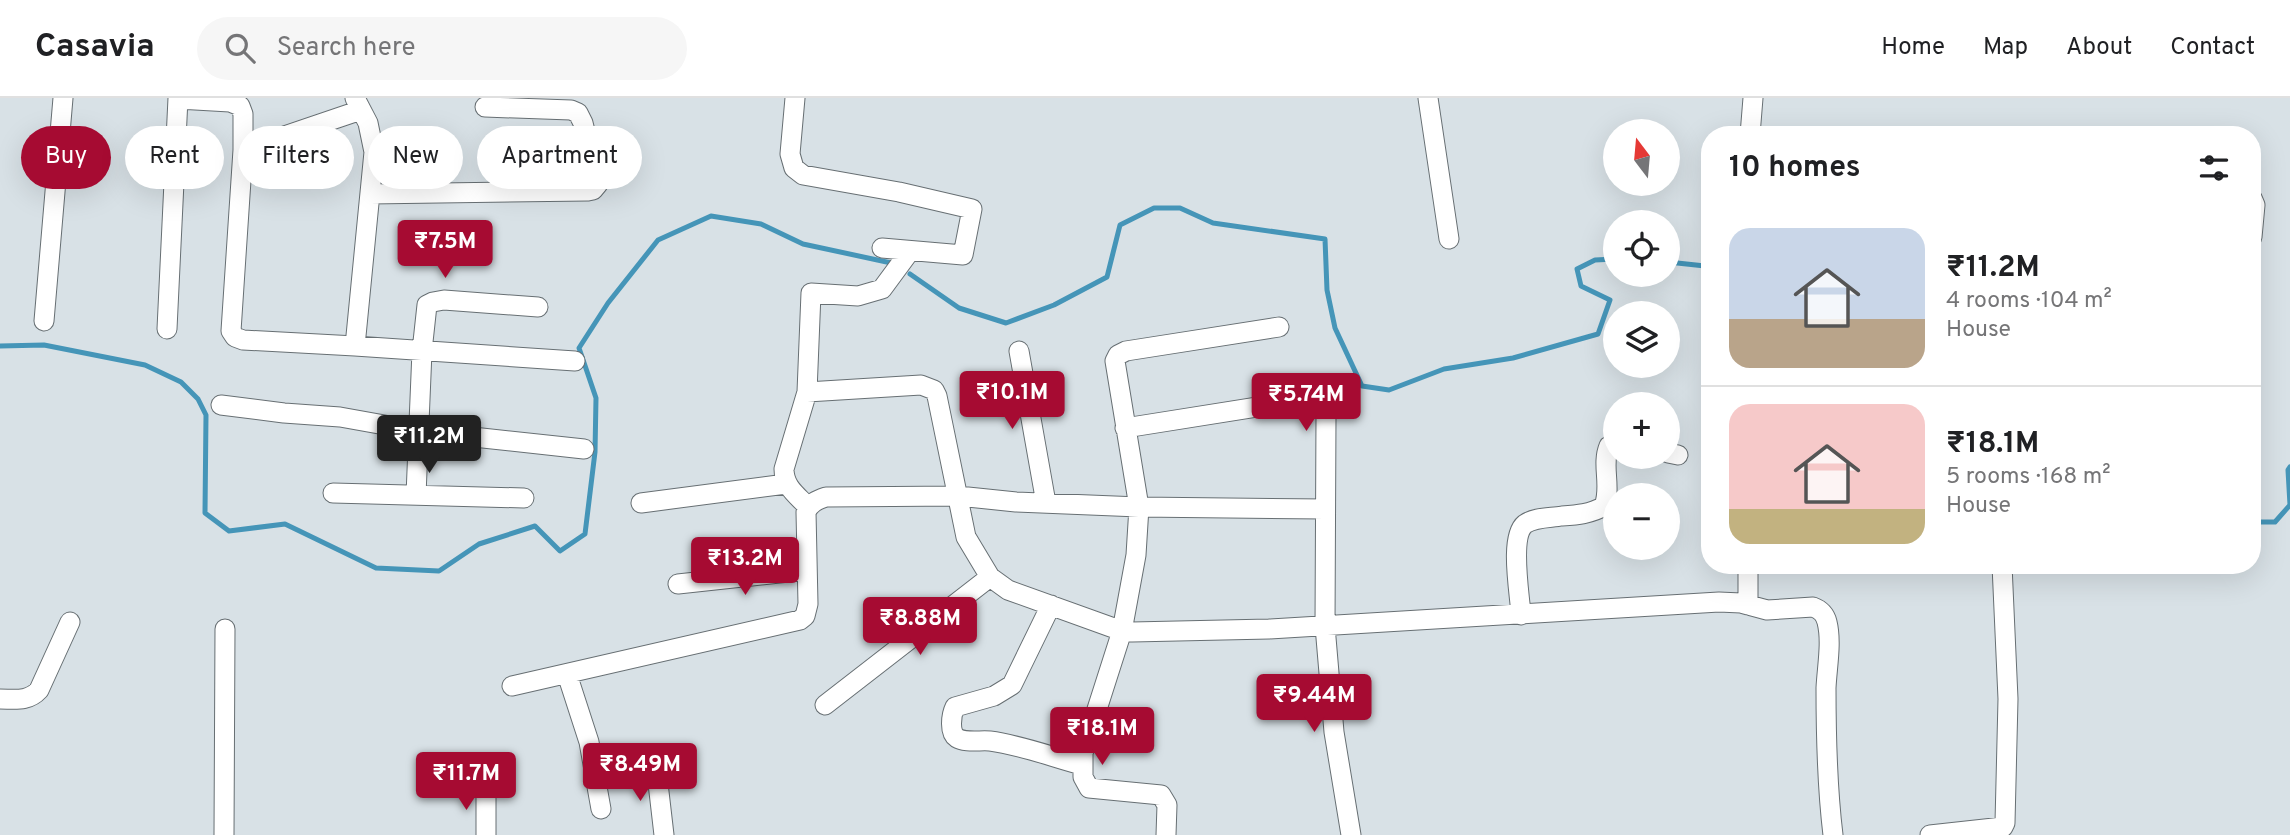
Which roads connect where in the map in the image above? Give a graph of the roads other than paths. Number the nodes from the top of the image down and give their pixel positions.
1 (64, 98) edge
2 (796, 98) edge
3 (1428, 98) edge
4 (1754, 98) edge
5 (178, 99) edge
6 (358, 104) edge
7 (485, 107) dead end
8 (243, 126) edge
9 (303, 126) edge
10 (1751, 126) edge
11 (240, 189) edge
12 (370, 194) junction
13 (1449, 239) dead end
14 (882, 248) dead end
15 (910, 251) junction
16 (538, 307) dead end
17 (44, 321) dead end
18 (1279, 327) dead end
19 (167, 329) dead end
20 (355, 346) junction
21 (422, 351) junction
22 (1019, 351) dead end
23 (575, 361) dead end
24 (807, 392) junction
25 (221, 405) dead end
26 (1125, 428) junction
27 (418, 431) junction
28 (584, 449) dead end
29 (1607, 469) edge
30 (786, 485) junction
31 (333, 493) dead end
32 (416, 495) junction
33 (958, 496) junction
34 (524, 498) dead end
35 (641, 503) dead end
36 (1046, 503) junction
37 (808, 507) junction
38 (1139, 507) junction
39 (1325, 509) junction
40 (807, 570) junction
41 (1748, 574) edge
42 (2002, 574) edge
43 (990, 577) junction
44 (678, 584) dead end
45 (1051, 605) junction
46 (1748, 605) junction
47 (1521, 615) junction
48 (70, 622) dead end
49 (1325, 626) junction
50 (225, 629) dead end
51 (1122, 631) junction
52 (567, 674) junction
53 (512, 687) dead end
54 (0, 699) edge
55 (825, 705) dead end
56 (1082, 765) junction
57 (656, 766) dead end
58 (486, 788) dead end
59 (601, 808) dead end
60 (223, 835) edge
61 (486, 835) edge
62 (664, 835) edge
63 (1166, 835) edge
64 (1351, 835) edge
65 (1833, 835) edge
66 (1930, 835) edge

1 - 17 street
2 - 15 street
3 - 13 street
4 - 10 street
5 - 8 street
5 - 19 street
6 - 9 street
6 - 12 street
7 - 12 street
11 - 20 street
12 - 20 street
14 - 15 street
15 - 24 street
16 - 21 street
18 - 26 street
20 - 21 street
21 - 23 street
21 - 27 street
22 - 36 street
24 - 30 street
24 - 33 street
25 - 27 street
26 - 38 street
26 - 39 street
27 - 28 street
27 - 32 street
29 - 47 street
30 - 35 street
30 - 37 street
31 - 32 street
32 - 34 street
33 - 36 street
33 - 37 street
33 - 43 street
36 - 38 street
37 - 40 street
38 - 39 street
38 - 51 street
39 - 49 street
40 - 44 street
40 - 52 street
41 - 46 street
42 - 66 street
43 - 45 street
43 - 55 street
45 - 51 street
45 - 56 street
46 - 47 street
46 - 65 street
47 - 49 street
48 - 54 street
49 - 51 street
49 - 64 street
50 - 60 street
51 - 56 street
52 - 53 street
52 - 59 street
56 - 63 street
57 - 62 street
58 - 61 street

